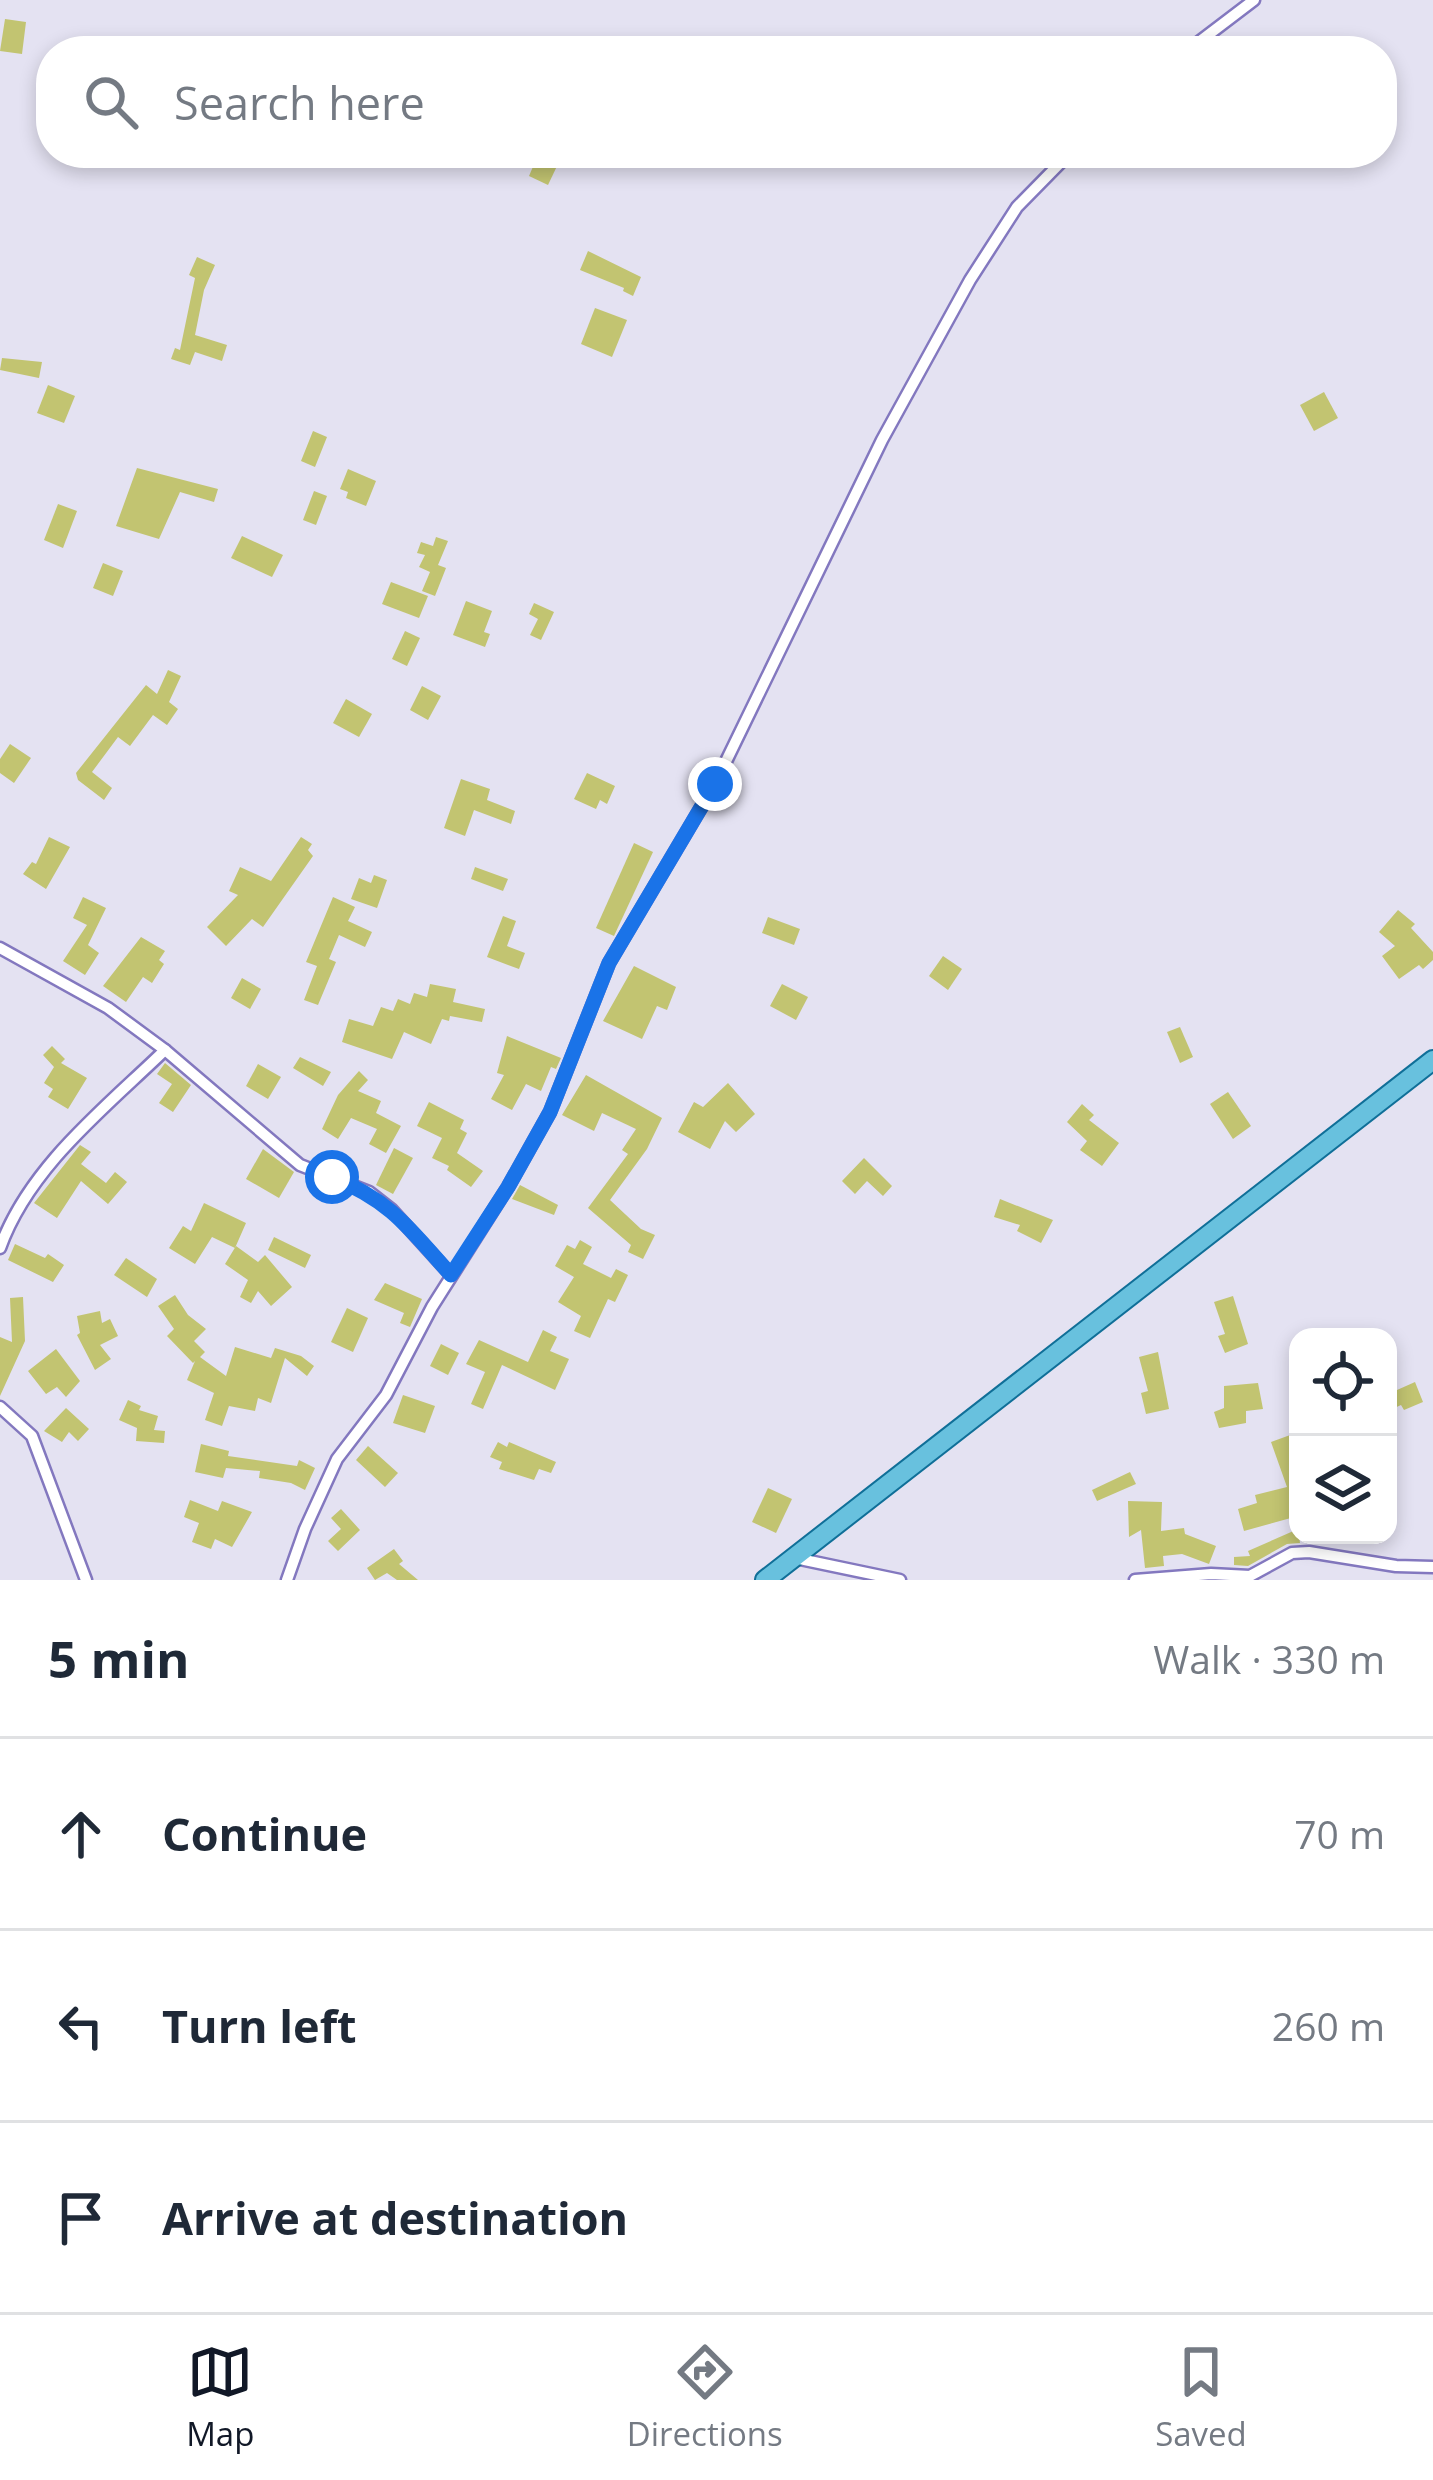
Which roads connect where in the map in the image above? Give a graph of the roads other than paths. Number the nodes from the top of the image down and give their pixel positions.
1 (1254, 0) edge
2 (1207, 36) edge
3 (1055, 168) edge
4 (0, 948) edge
5 (165, 1050) junction
6 (1433, 1060) edge
7 (0, 1248) edge
8 (451, 1275) junction
9 (0, 1407) edge
10 (795, 1558) junction
11 (1433, 1567) edge
12 (86, 1580) edge
13 (287, 1580) edge
14 (765, 1580) edge
15 (900, 1580) edge
16 (1135, 1580) edge

1 - 2 street
3 - 8 street
4 - 5 street
5 - 7 street
5 - 8 street
6 - 10 main road
8 - 13 street
9 - 12 street
10 - 14 main road
10 - 15 street
11 - 16 street

